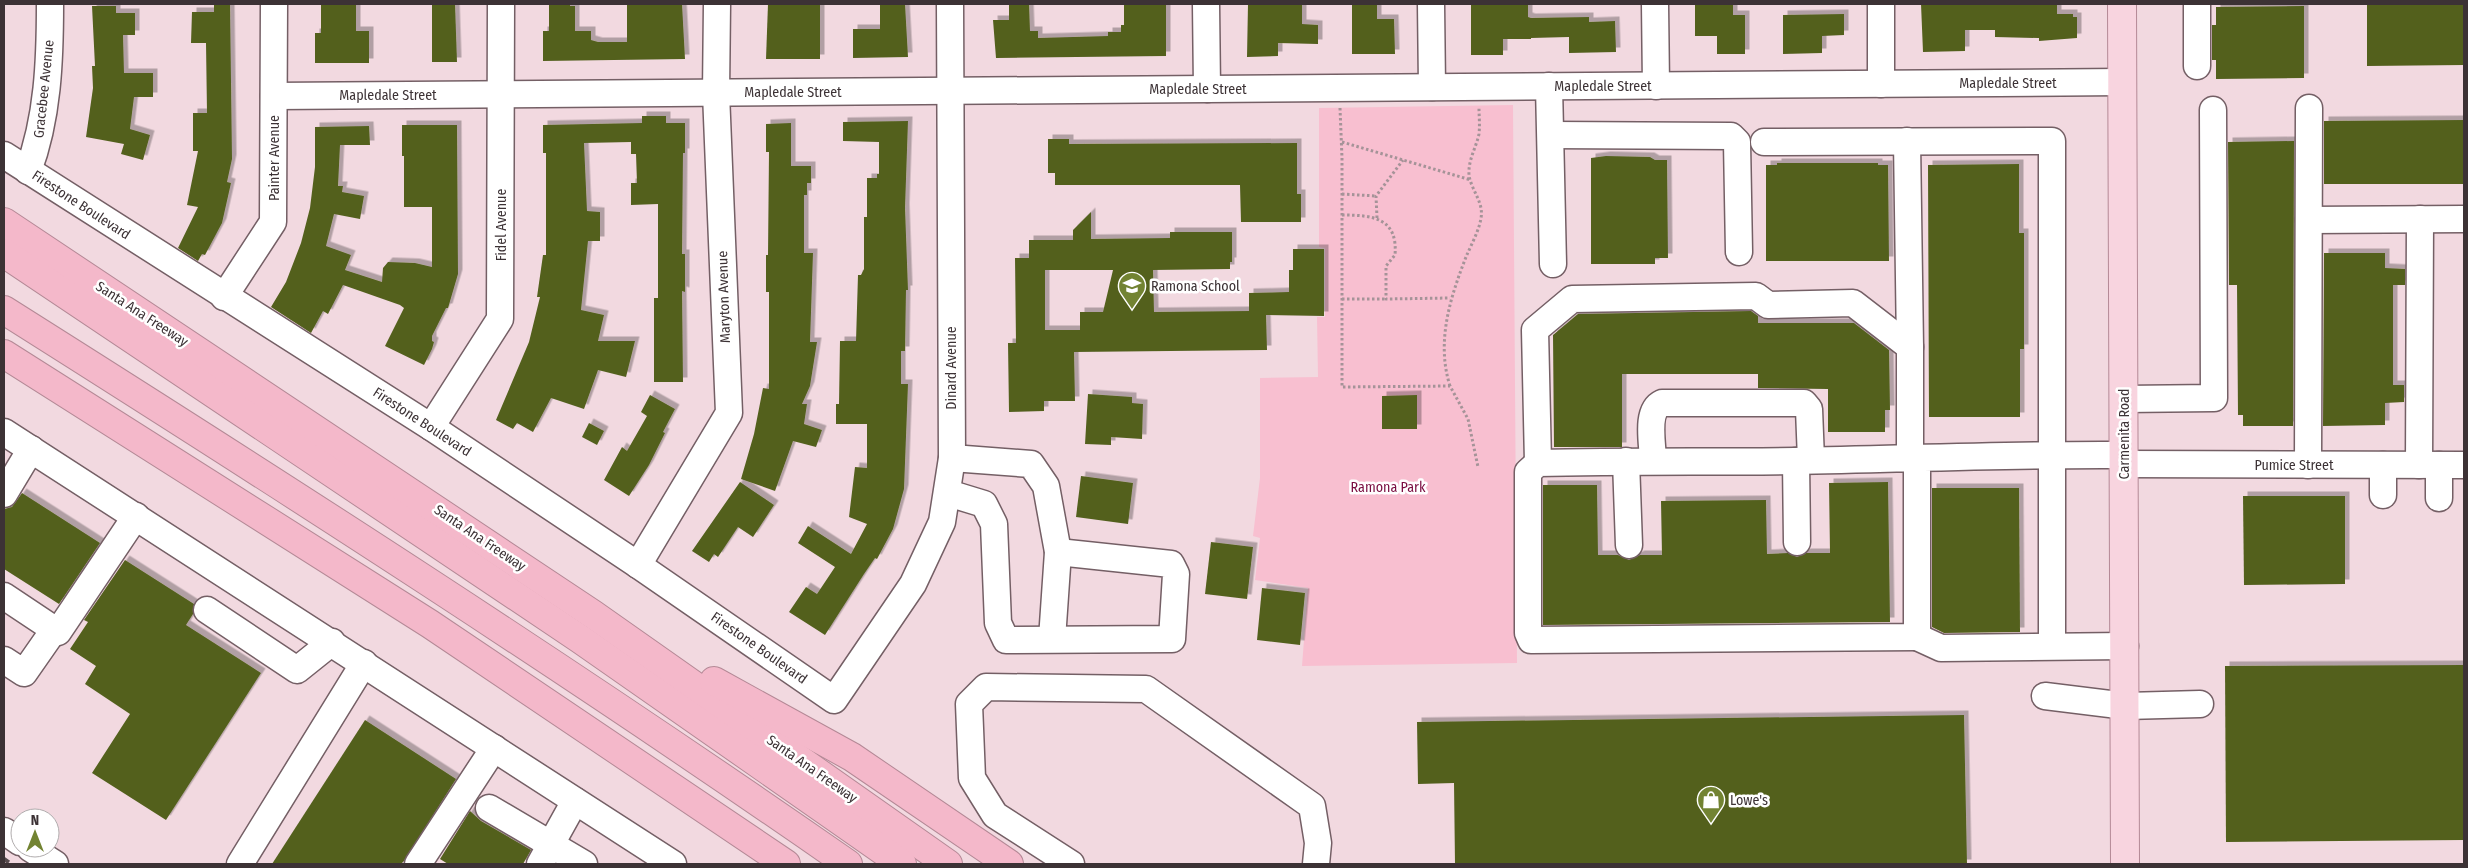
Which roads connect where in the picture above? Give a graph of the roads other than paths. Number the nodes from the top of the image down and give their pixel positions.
1 (50, 4) edge
2 (274, 4) edge
3 (501, 4) edge
4 (717, 4) edge
5 (950, 4) edge
6 (1206, 4) edge
7 (1431, 4) edge
8 (1655, 4) edge
9 (1881, 4) edge
10 (2122, 4) edge
11 (2197, 4) edge
12 (2197, 66) dead end
13 (2122, 82) junction
14 (1882, 84) junction
15 (1550, 86) junction
16 (1656, 86) junction
17 (1432, 87) junction
18 (1207, 89) junction
19 (950, 91) junction
20 (716, 93) junction
21 (501, 94) junction
22 (274, 96) junction
23 (2309, 108) dead end
24 (2213, 110) dead end
25 (1551, 135) junction
26 (1764, 142) dead end
27 (1907, 142) junction
28 (4, 155) edge
29 (28, 172) junction
30 (2420, 219) junction
31 (2464, 219) edge
32 (2309, 220) junction
33 (4, 222) edge
34 (1739, 252) dead end
35 (4, 253) edge
36 (1553, 264) dead end
37 (224, 297) junction
38 (4, 310) edge
39 (1910, 347) junction
40 (4, 354) edge
41 (2124, 399) junction
42 (432, 427) junction
43 (18, 441) edge
44 (2052, 454) junction
45 (1914, 457) junction
46 (952, 458) junction
47 (1804, 460) junction
48 (2124, 460) junction
49 (1626, 461) junction
50 (1653, 461) junction
51 (1538, 463) junction
52 (4, 464) edge
53 (2308, 465) junction
54 (2383, 465) junction
55 (2441, 465) edge
56 (948, 493) junction
57 (4, 494) edge
58 (2383, 495) dead end
59 (2439, 498) dead end
60 (136, 516) junction
61 (1797, 542) dead end
62 (1629, 545) dead end
63 (1058, 552) junction
64 (638, 565) junction
65 (4, 596) edge
66 (207, 610) dead end
67 (594, 615) junction
68 (54, 630) junction
69 (1917, 637) junction
70 (1052, 639) junction
71 (332, 642) junction
72 (2052, 646) junction
73 (2125, 646) junction
74 (4, 660) edge
75 (364, 663) junction
76 (2045, 696) dead end
77 (834, 700) joint
78 (2200, 704) dead end
79 (2126, 706) junction
80 (494, 748) junction
81 (576, 801) junction
82 (489, 808) dead end
83 (719, 818) junction
84 (546, 854) edge
85 (240, 864) edge
86 (418, 864) edge
87 (584, 864) edge
88 (673, 864) edge
89 (774, 864) edge
90 (786, 864) edge
91 (848, 864) edge
92 (902, 864) edge
93 (948, 864) edge
94 (1009, 864) edge
95 (1071, 864) edge
96 (1316, 864) edge
97 (2125, 864) edge

1 - 29 street, Gracebee Avenue
2 - 22 street, Painter Avenue
3 - 21 street, Fidel Avenue
4 - 20 street, Maryton Avenue
5 - 19 street, Dinard Avenue
6 - 18 street
7 - 17 street
8 - 16 street
9 - 14 street
10 - 13 main road, Carmenita Road
11 - 12 street
13 - 14 street, Mapledale Street
13 - 41 main road, Carmenita Road
14 - 16 street, Mapledale Street
15 - 16 street, Mapledale Street
15 - 17 street, Mapledale Street
15 - 25 street
17 - 18 street, Mapledale Street
18 - 19 street, Mapledale Street
19 - 20 street, Mapledale Street
19 - 46 street, Dinard Avenue
20 - 21 street, Mapledale Street
20 - 64 street, Maryton Avenue
21 - 22 street, Mapledale Street
21 - 42 street, Fidel Avenue
22 - 37 street, Painter Avenue
23 - 32 street
24 - 41 street
25 - 34 street
25 - 36 street
26 - 27 street
27 - 39 street
27 - 44 street
28 - 29 street, Firestone Boulevard
29 - 37 street, Firestone Boulevard
30 - 31 street
30 - 32 street
30 - 55 street
32 - 53 street
33 - 67 highway, Santa Ana Freeway
35 - 92 highway
37 - 42 street, Firestone Boulevard
38 - 91 highway
39 - 45 street
39 - 51 street
40 - 83 highway
41 - 48 main road, Carmenita Road
42 - 64 street, Firestone Boulevard
43 - 52 street
43 - 57 street
43 - 60 street
44 - 45 street, Pumice Street
44 - 48 street, Pumice Street
44 - 72 street
45 - 47 street, Pumice Street
45 - 69 street
46 - 56 street, Dinard Avenue
46 - 63 street
47 - 50 street, Pumice Street
47 - 50 street
47 - 61 street
48 - 53 street, Pumice Street
48 - 73 main road, Carmenita Road
49 - 50 street, Pumice Street
49 - 51 street, Pumice Street
49 - 62 street
51 - 69 street
53 - 54 street, Pumice Street
54 - 55 street, Pumice Street
54 - 58 street
55 - 59 street
56 - 70 street
56 - 77 street, Dinard Avenue
60 - 68 street
60 - 71 street
63 - 70 street
63 - 70 street
64 - 77 street, Firestone Boulevard
65 - 68 street
66 - 71 street
67 - 93 highway, Santa Ana Freeway
67 - 94 highway
68 - 74 street
69 - 72 street
71 - 75 street
72 - 73 street
73 - 79 main road, Carmenita Road
75 - 80 street
75 - 85 street
76 - 79 street
78 - 79 street
79 - 97 main road, Carmenita Road
80 - 81 street
80 - 86 street
81 - 84 street
81 - 88 street
82 - 84 street
83 - 89 highway
83 - 90 highway
84 - 87 street
95 - 96 street

